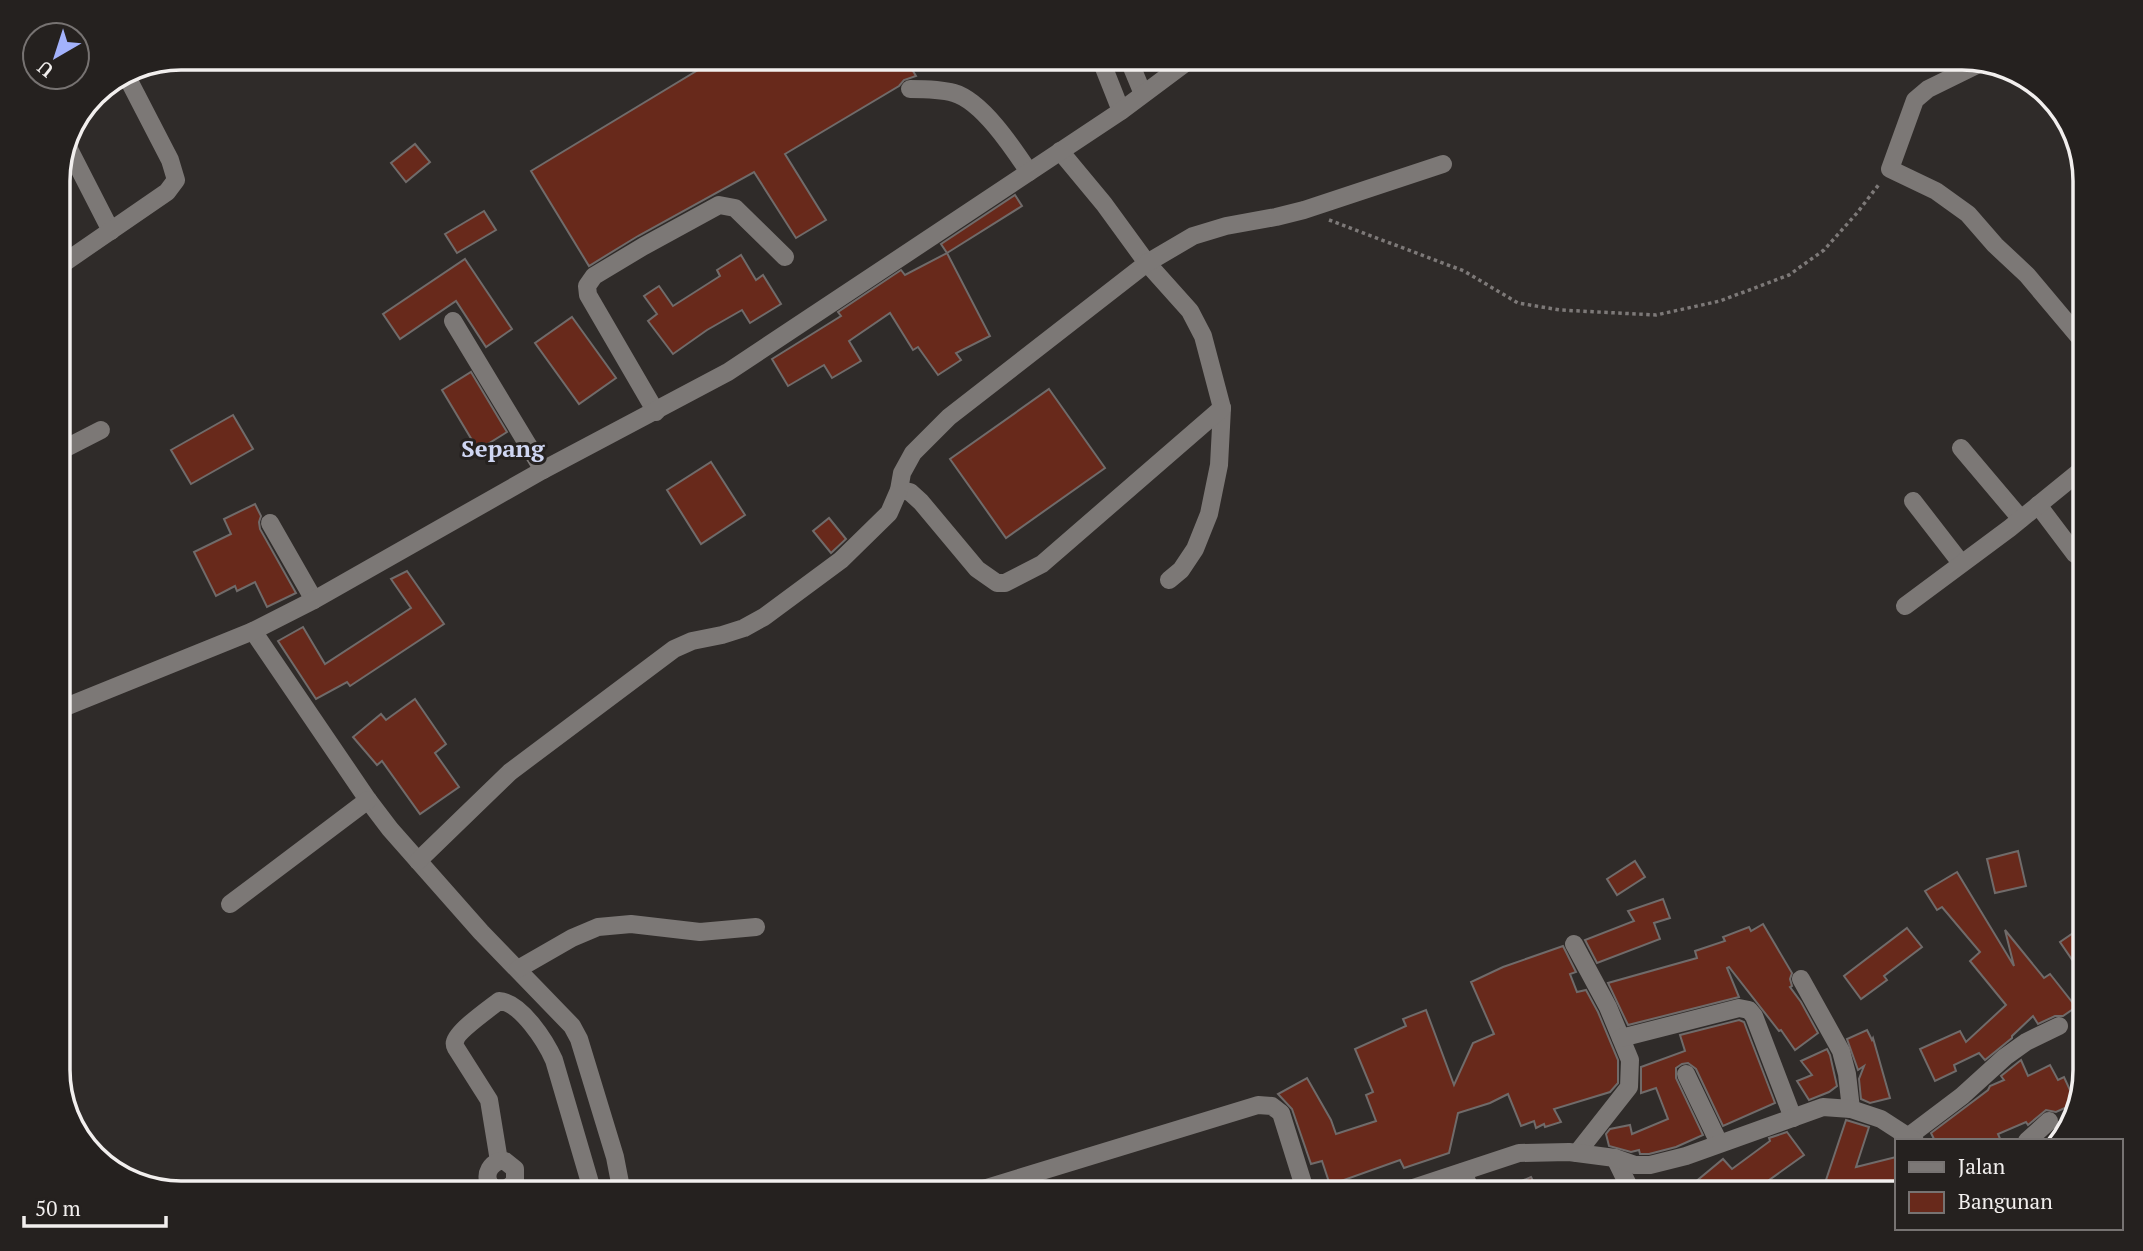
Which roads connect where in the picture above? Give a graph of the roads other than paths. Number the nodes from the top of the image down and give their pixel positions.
1 (1105, 70) edge
2 (1133, 70) edge
3 (1176, 70) edge
4 (1966, 70) edge
5 (130, 83) edge
6 (910, 89) dead end
7 (1143, 94) junction
8 (1121, 111) junction
9 (1060, 151) junction
10 (73, 157) edge
11 (1443, 164) dead end
12 (1029, 172) junction
13 (111, 231) junction
14 (785, 257) dead end
15 (70, 259) edge
16 (1147, 263) junction
17 (453, 321) dead end
18 (2073, 330) edge
19 (1222, 408) junction
20 (656, 412) junction
21 (101, 430) dead end
22 (70, 446) edge
23 (1961, 449) dead end
24 (543, 470) junction
25 (2073, 477) edge
26 (899, 490) junction
27 (1913, 500) dead end
28 (2038, 505) junction
29 (2021, 519) junction
30 (270, 523) dead end
31 (2073, 550) edge
32 (1961, 564) junction
33 (1169, 580) dead end
34 (314, 600) junction
35 (1905, 606) dead end
36 (253, 631) junction
37 (70, 705) edge
38 (368, 800) junction
39 (418, 861) junction
40 (230, 904) dead end
41 (756, 928) dead end
42 (1574, 944) dead end
43 (518, 969) junction
44 (1801, 979) dead end
45 (2059, 1026) dead end
46 (1621, 1038) junction
47 (1685, 1074) dead end
48 (1851, 1109) junction
49 (1793, 1118) junction
50 (2049, 1121) dead end
51 (1912, 1138) edge
52 (2029, 1139) edge
53 (1719, 1143) junction
54 (1577, 1153) junction
55 (1615, 1158) junction
56 (499, 1161) junction
57 (1463, 1172) junction
58 (487, 1181) edge
59 (516, 1181) edge
60 (589, 1181) edge
61 (620, 1181) edge
62 (1010, 1181) edge
63 (1302, 1181) edge
64 (1435, 1181) edge
65 (1467, 1181) edge
66 (1626, 1181) edge

1 - 8 street
2 - 7 street
3 - 7 street
4 - 18 street
5 - 13 street
6 - 12 street
7 - 8 street
8 - 9 street
9 - 12 street
9 - 16 street
10 - 13 street
11 - 16 street
12 - 20 street
13 - 15 street
14 - 20 street
16 - 19 street
16 - 26 street
17 - 24 street
19 - 26 street
19 - 33 street
20 - 24 street
21 - 22 street
23 - 29 street
24 - 34 street
25 - 28 street
26 - 39 street
27 - 32 street
28 - 29 street
28 - 31 street
29 - 32 street
30 - 34 street
32 - 35 street
34 - 36 street
36 - 37 street
36 - 38 street
38 - 39 street
38 - 40 street
39 - 43 street
41 - 43 street
42 - 46 street
43 - 61 street
44 - 48 street
45 - 51 street
46 - 49 street
46 - 54 street
47 - 53 street
48 - 49 street
48 - 51 street
49 - 53 street
50 - 52 street
53 - 55 street
54 - 55 street
54 - 57 street
55 - 66 street
56 - 58 street
56 - 59 street
56 - 60 street
57 - 64 street
57 - 65 street
62 - 63 street

